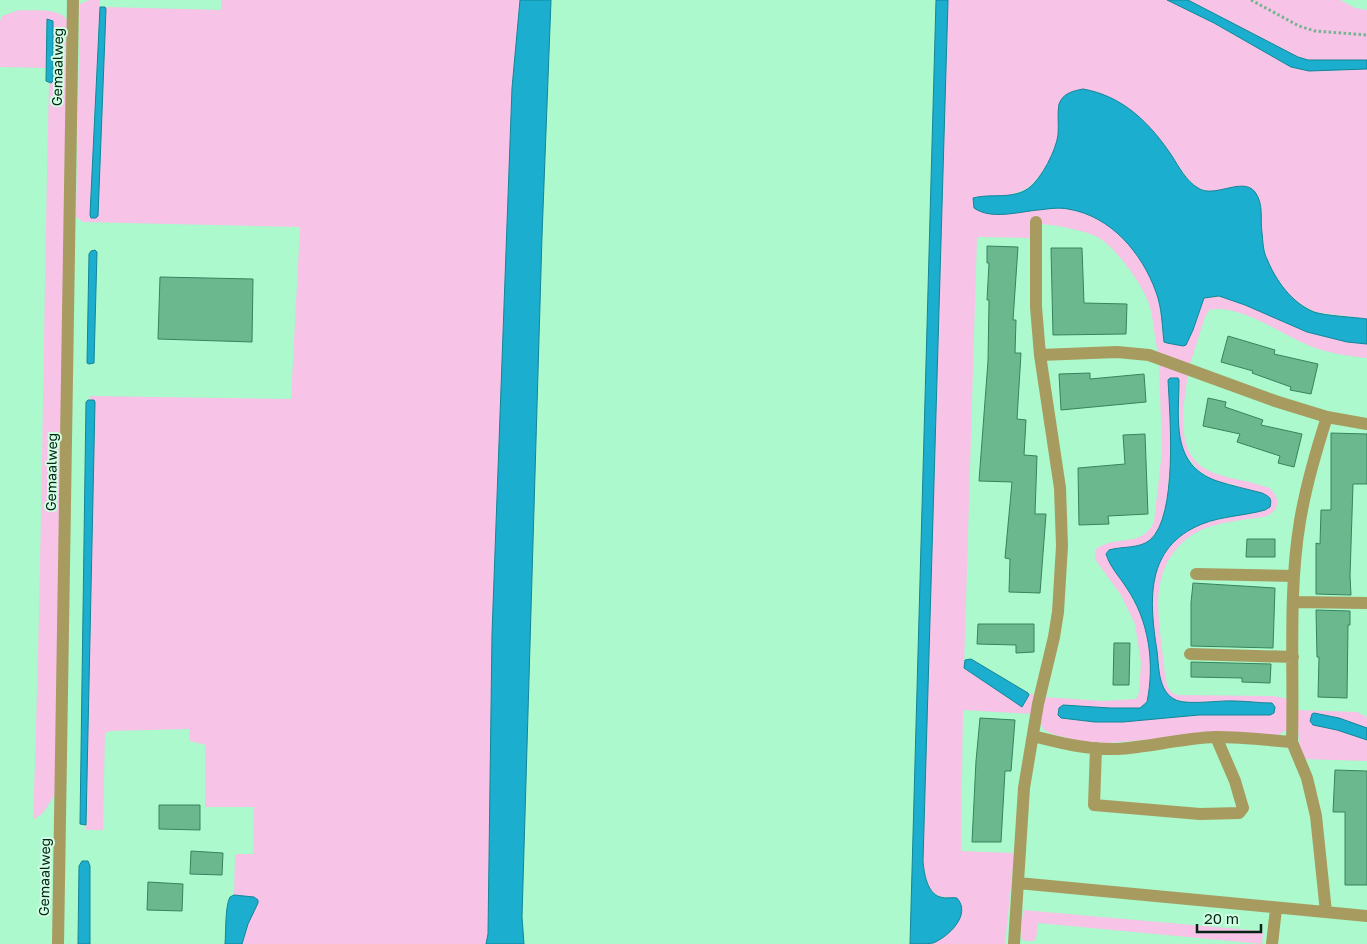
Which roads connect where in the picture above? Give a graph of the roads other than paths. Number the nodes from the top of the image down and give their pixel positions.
1 (74, 0) edge
2 (1036, 222) dead end
3 (1040, 355) junction
4 (1327, 417) junction
5 (1367, 424) edge
6 (1196, 574) dead end
7 (1294, 576) junction
8 (1293, 602) junction
9 (1367, 603) edge
10 (1190, 654) dead end
11 (1293, 657) junction
12 (1033, 736) junction
13 (1216, 737) junction
14 (1292, 742) junction
15 (1096, 748) junction
16 (1018, 884) junction
17 (1276, 909) junction
18 (1326, 912) junction
19 (1367, 916) edge
20 (58, 944) edge
21 (1014, 944) edge
22 (1272, 944) edge

1 - 20 street, Gemaalweg
2 - 3 street
3 - 4 street
3 - 12 street
4 - 5 street
4 - 7 street
6 - 7 street
7 - 8 street
8 - 9 street
8 - 11 street
10 - 11 street
11 - 14 street
12 - 15 street
12 - 16 street
13 - 14 street
13 - 15 street
13 - 15 street
14 - 18 street
16 - 17 street
16 - 21 street
17 - 18 street
17 - 22 street
18 - 19 street

